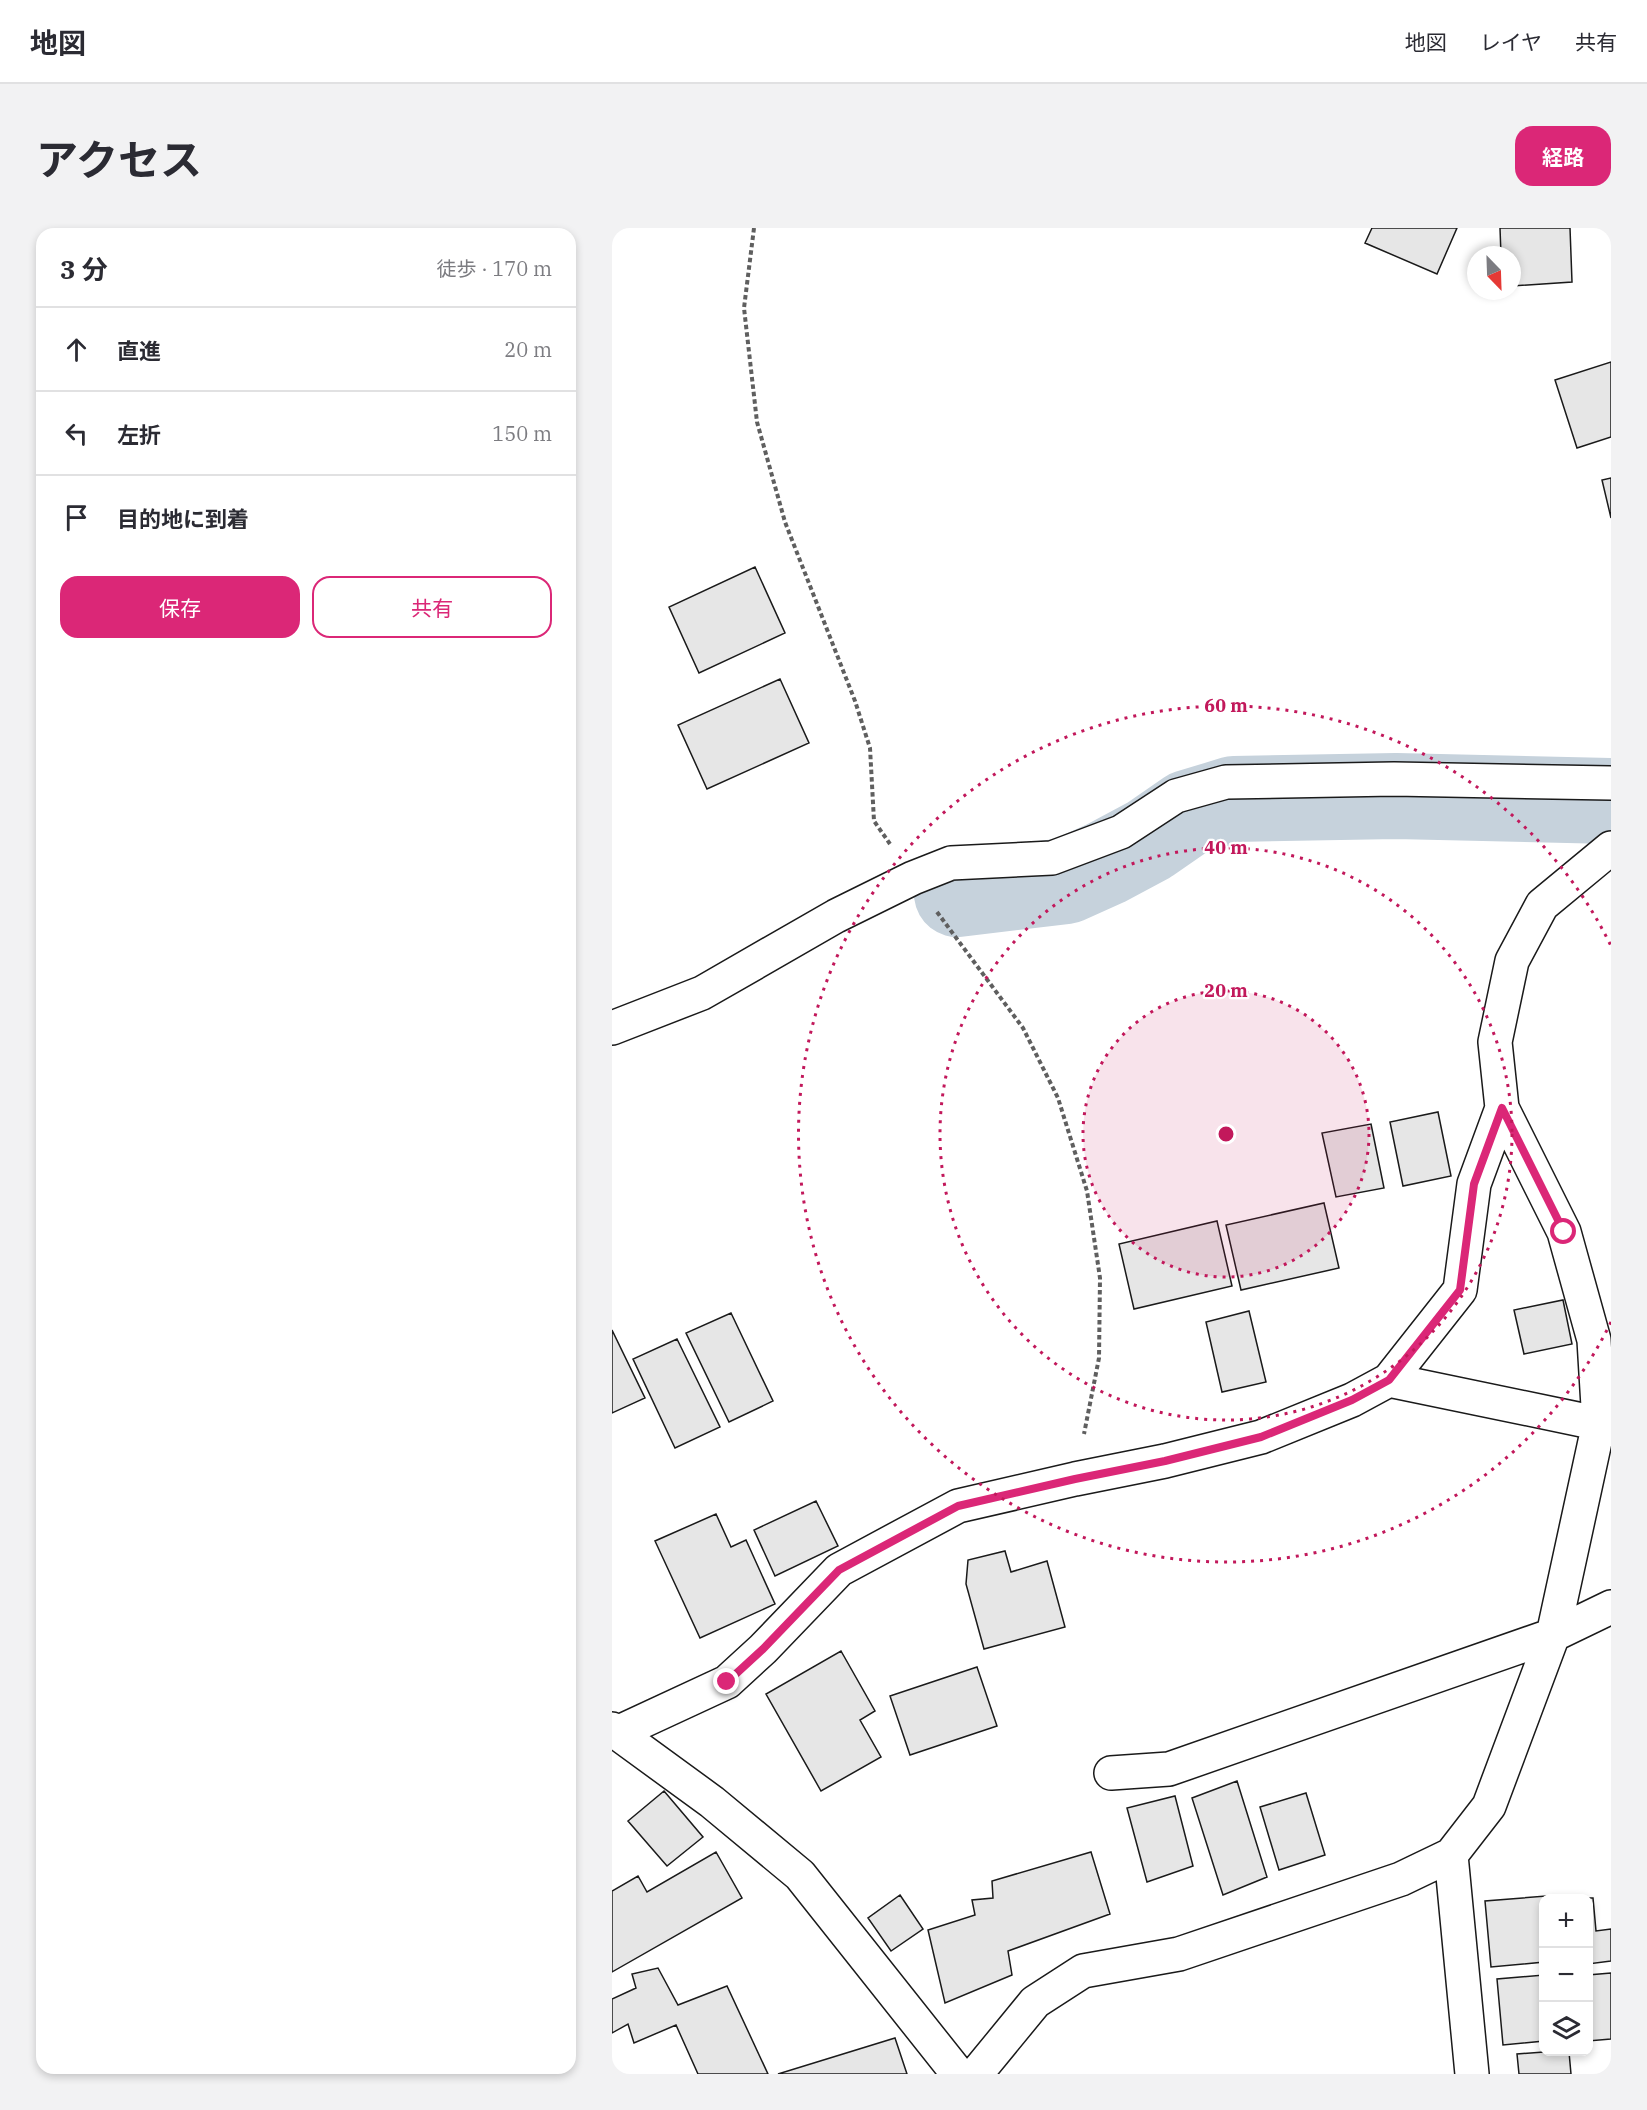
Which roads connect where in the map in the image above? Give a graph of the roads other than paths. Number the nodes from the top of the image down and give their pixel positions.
1 (1611, 783) edge
2 (1611, 848) edge
3 (612, 1028) edge
4 (1502, 1108) junction
5 (1389, 1380) junction
6 (1605, 1424) edge
7 (1611, 1612) edge
8 (1553, 1635) junction
9 (615, 1731) edge
10 (1111, 1773) dead end
11 (1451, 1855) junction
12 (958, 2074) edge
13 (976, 2074) edge
14 (1472, 2074) edge

1 - 3 street
2 - 4 street
4 - 5 street
4 - 6 street
5 - 6 street
5 - 9 street
6 - 8 street
7 - 8 street
8 - 10 street
8 - 11 street
9 - 12 street
11 - 13 street
11 - 14 street

